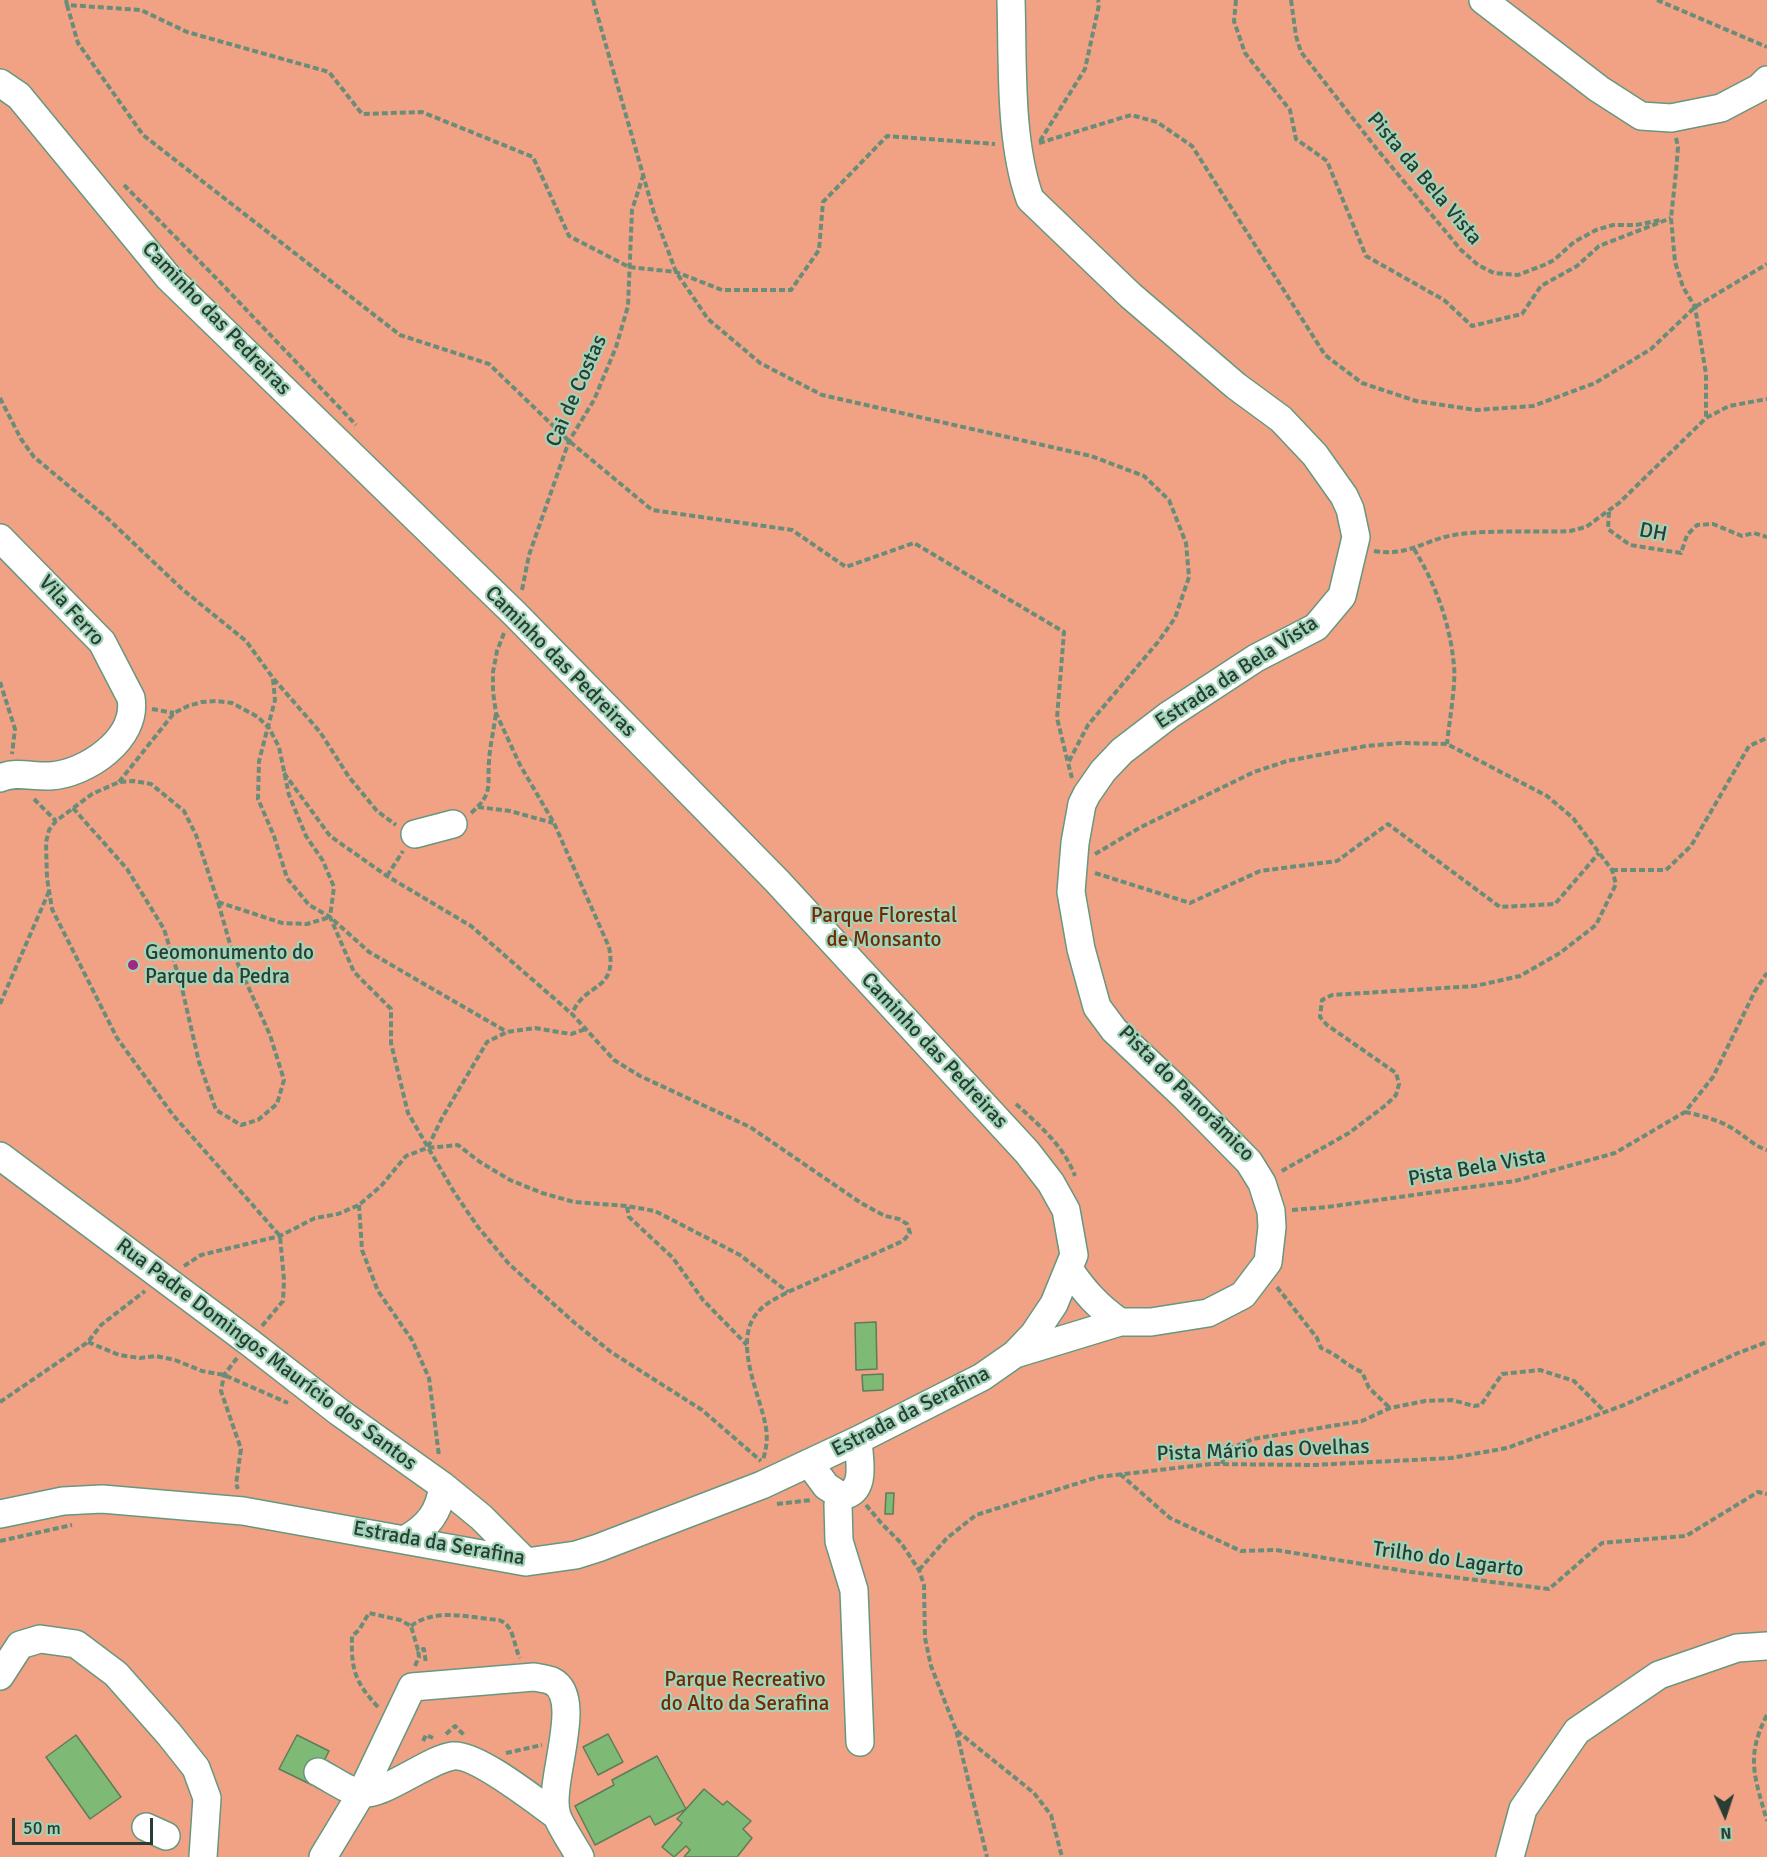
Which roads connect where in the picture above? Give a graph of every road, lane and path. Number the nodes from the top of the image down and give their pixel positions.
1 (593, 0) edge
2 (1011, 0) edge
3 (1098, 0) edge
4 (1236, 0) edge
5 (1291, 0) edge
6 (1483, 0) edge
7 (1658, 0) edge
8 (67, 3) edge
9 (1767, 47) edge
10 (1767, 80) edge
11 (0, 82) edge
12 (1671, 118) junction
13 (1029, 143) junction
14 (644, 175) junction
15 (1671, 218) junction
16 (1767, 264) edge
17 (629, 267) junction
18 (676, 272) junction
19 (1695, 307) junction
20 (0, 398) edge
21 (1767, 399) edge
22 (1706, 418) junction
23 (569, 441) junction
24 (1609, 511) junction
25 (1767, 537) edge
26 (0, 538) edge
27 (1355, 546) junction
28 (1414, 549) junction
29 (514, 614) junction
30 (273, 678) junction
31 (496, 712) junction
32 (268, 728) junction
33 (1767, 738) edge
34 (1447, 744) junction
35 (1068, 763) junction
36 (282, 769) junction
37 (0, 778) edge
38 (119, 782) junction
39 (1073, 782) dead end
40 (478, 807) junction
41 (73, 808) junction
42 (460, 820) joint
43 (554, 824) junction
44 (412, 835) junction
45 (1599, 853) junction
46 (1074, 867) junction
47 (1612, 870) junction
48 (387, 876) junction
49 (50, 889) junction
50 (218, 902) junction
51 (330, 917) junction
52 (1767, 973) edge
53 (0, 1004) edge
54 (572, 1014) junction
55 (586, 1029) junction
56 (507, 1032) junction
57 (1685, 1112) junction
58 (427, 1148) junction
59 (1767, 1150) edge
60 (0, 1156) edge
61 (1274, 1176) dead end
62 (359, 1205) junction
63 (627, 1206) junction
64 (1287, 1210) dead end
65 (280, 1236) junction
66 (1263, 1268) junction
67 (1069, 1269) junction
68 (164, 1279) junction
69 (788, 1292) junction
70 (1120, 1322) junction
71 (88, 1342) junction
72 (249, 1342) junction
73 (1767, 1342) edge
74 (747, 1345) junction
75 (1015, 1354) junction
76 (224, 1375) junction
77 (0, 1402) edge
78 (296, 1406) dead end
79 (1390, 1408) junction
80 (1604, 1411) junction
81 (858, 1440) junction
82 (810, 1463) junction
83 (1222, 1464) junction
84 (1120, 1474) junction
85 (765, 1484) junction
86 (443, 1486) junction
87 (1767, 1494) edge
88 (853, 1500) junction
89 (243, 1511) junction
90 (0, 1514) edge
91 (406, 1539) junction
92 (526, 1562) junction
93 (919, 1570) junction
94 (411, 1626) junction
95 (1767, 1646) edge
96 (0, 1676) edge
97 (534, 1677) junction
98 (427, 1685) junction
99 (1767, 1716) edge
100 (956, 1730) junction
101 (565, 1732) junction
102 (387, 1740) junction
103 (860, 1742) dead end
104 (500, 1755) dead end
105 (418, 1770) junction
106 (318, 1772) dead end
107 (361, 1794) junction
108 (557, 1816) junction
109 (1767, 1821) edge
110 (176, 1841) edge
111 (323, 1857) edge
112 (580, 1857) edge
113 (987, 1857) edge
114 (1062, 1857) edge
115 (1510, 1857) edge

1 - 14 path
2 - 13 street, Estrada da Bela Vista
3 - 13 path
4 - 15 path
5 - 15 path, Pista da Bela Vista
6 - 12 street
7 - 9 path
8 - 17 path
8 - 23 path
10 - 12 street
11 - 29 street, Caminho das Pedreiras
12 - 15 path
13 - 18 path
13 - 19 path
13 - 27 street, Estrada da Bela Vista
14 - 17 path, Cai de Costas
14 - 18 path
15 - 19 path
16 - 19 path
17 - 18 path
17 - 23 path, Cai de Costas
18 - 35 path
19 - 22 path
20 - 30 path
21 - 22 path
22 - 24 path
23 - 29 path, Cai de Costas
23 - 35 path
24 - 25 path, DH
24 - 28 path
26 - 37 street, Vila Ferro
27 - 28 path
27 - 46 street, Estrada da Bela Vista
28 - 34 path
29 - 31 path, Cai de Costas
29 - 67 street, Caminho das Pedreiras
30 - 32 path
30 - 44 path
31 - 40 path
31 - 43 path
32 - 36 path
32 - 38 path
32 - 51 path
33 - 47 path
34 - 45 path
34 - 46 path
35 - 39 path
36 - 48 path
36 - 51 path
38 - 41 path
38 - 50 path
40 - 42 path
40 - 43 path
41 - 49 path
41 - 50 path
42 - 44 street
43 - 54 path
44 - 48 path
45 - 46 path
45 - 47 path
46 - 66 street, Estrada da Bela Vista
47 - 61 path
48 - 54 path
49 - 53 path
49 - 65 path
50 - 51 path
51 - 56 path
51 - 58 path
52 - 57 path, Pista Bela Vista
54 - 55 path
55 - 56 path
55 - 69 path
56 - 58 path
57 - 59 path
57 - 64 path, Pista Bela Vista
58 - 62 path
58 - 63 path
58 - 85 path
60 - 68 street, Rua Padre Domingos Maurício dos Santos
62 - 65 path
62 - 86 path
63 - 69 path
63 - 74 path
65 - 68 path
65 - 72 path
66 - 70 street, Estrada da Bela Vista
66 - 79 path
67 - 70 street
67 - 75 street, Caminho das Pedreiras
68 - 71 path
68 - 72 street, Rua Padre Domingos Maurício dos Santos
69 - 74 path
70 - 75 street, Estrada da Bela Vista
71 - 76 path
71 - 77 path
72 - 86 street, Rua Padre Domingos Maurício dos Santos
73 - 80 path, Pista Mário das Ovelhas
74 - 85 path
75 - 81 street, Estrada da Serafina
76 - 78 path
76 - 89 path
79 - 80 path
79 - 83 path
80 - 83 path, Pista Mário das Ovelhas
81 - 82 street, Estrada da Serafina
81 - 88 street
82 - 85 street, Estrada da Serafina
82 - 88 street
83 - 84 path, Pista Mário das Ovelhas
84 - 87 path, Trilho do Lagarto
84 - 93 path, Pista Mário das Ovelhas
85 - 88 path
85 - 92 street, Estrada da Serafina
86 - 91 street
86 - 92 street, Rua Padre Domingos Maurício dos Santos
88 - 93 path
88 - 103 street
89 - 90 street, Estrada da Serafina
89 - 91 street, Estrada da Serafina
91 - 92 street, Estrada da Serafina
93 - 100 path
94 - 97 path
94 - 98 path
94 - 102 path
95 - 115 street
96 - 110 street
97 - 98 street
97 - 101 street
98 - 102 street
99 - 109 path
100 - 113 path
100 - 114 path
101 - 104 path
101 - 108 street
102 - 105 street
102 - 107 street
105 - 107 street
105 - 108 street
106 - 107 street
107 - 111 street
108 - 112 street

